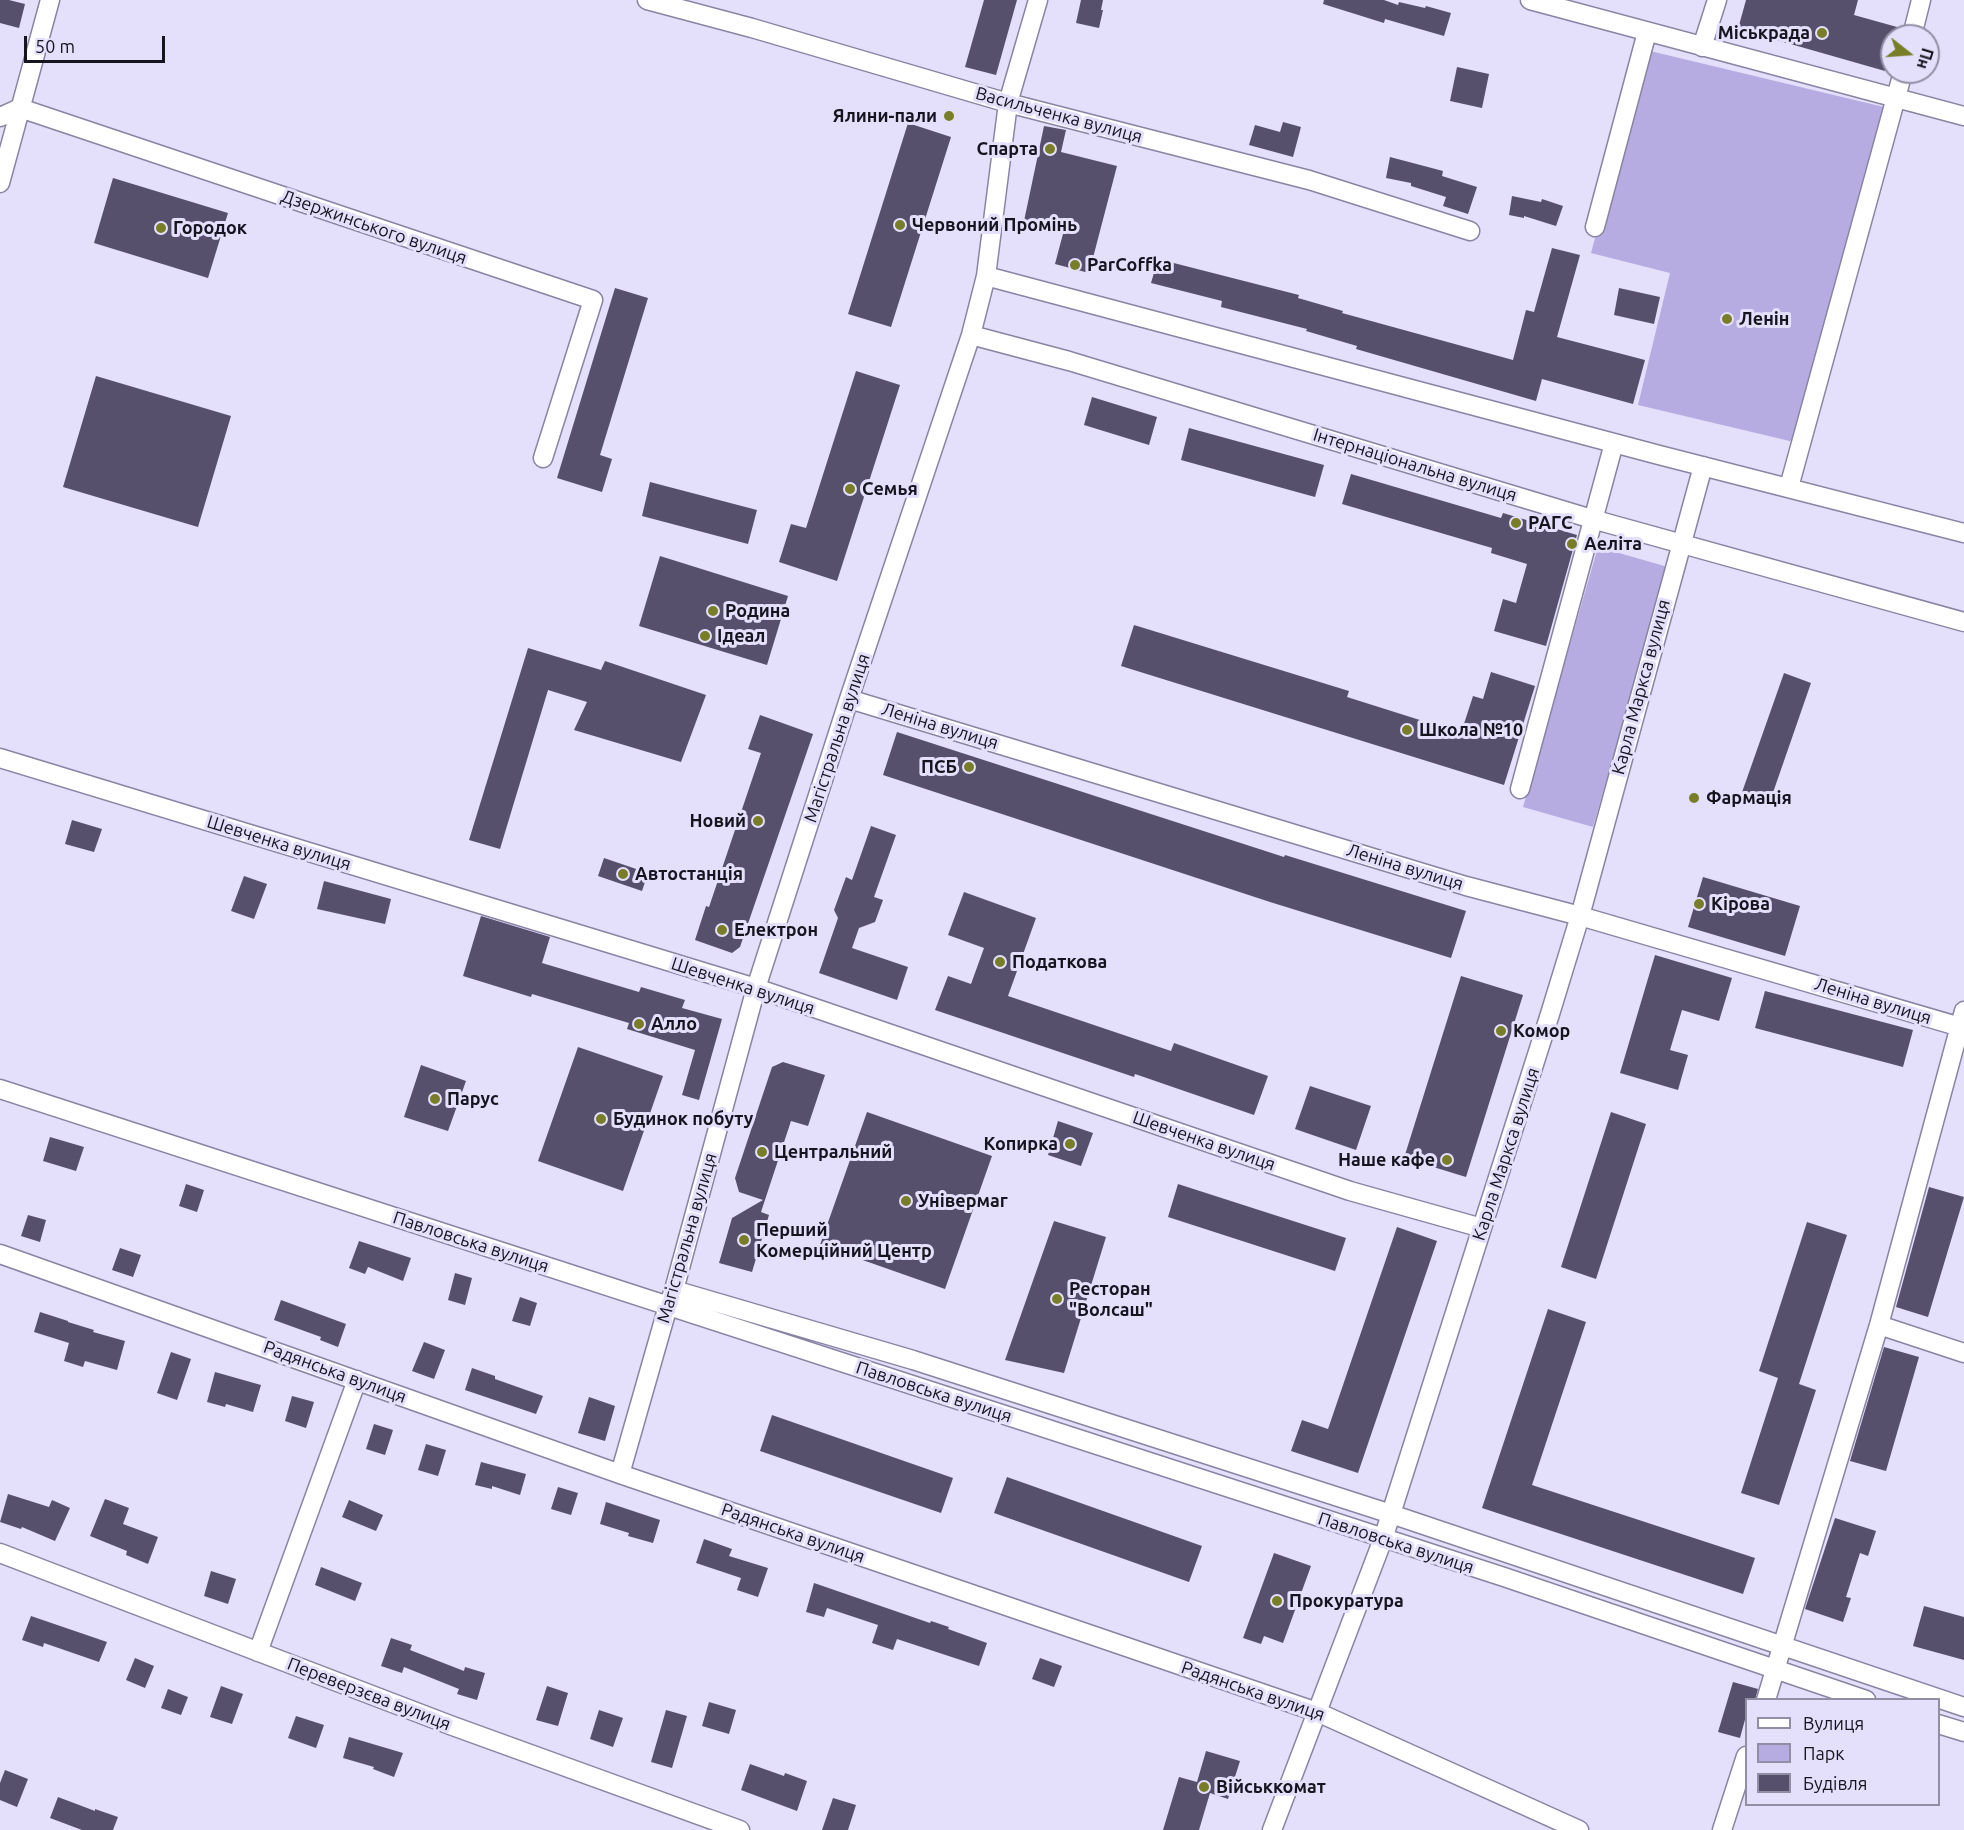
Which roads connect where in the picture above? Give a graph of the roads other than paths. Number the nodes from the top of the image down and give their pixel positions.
1 (50, 0) edge
2 (648, 0) edge
3 (1038, 0) edge
4 (1530, 0) edge
5 (1717, 0) edge
6 (1921, 0) edge
7 (1915, 24) edge
8 (1647, 32) junction
9 (1702, 46) junction
10 (1900, 84) edge
11 (1897, 99) junction
12 (1008, 103) junction
13 (20, 108) junction
14 (1964, 116) edge
15 (0, 117) edge
16 (0, 183) edge
17 (1595, 227) dead end
18 (1470, 231) dead end
19 (986, 276) junction
20 (970, 335) junction
21 (1614, 442) junction
22 (543, 458) dead end
23 (1703, 466) junction
24 (1789, 487) junction
25 (1592, 519) junction
26 (1964, 533) edge
27 (1680, 542) junction
28 (1964, 622) edge
29 (849, 699) junction
30 (0, 758) edge
31 (1520, 789) dead end
32 (1580, 916) junction
33 (756, 988) junction
34 (1963, 1022) edge
35 (0, 1089) edge
36 (1482, 1228) junction
37 (0, 1254) edge
38 (671, 1298) junction
39 (1879, 1326) junction
40 (1964, 1353) edge
41 (357, 1380) junction
42 (620, 1474) junction
43 (1391, 1514) junction
44 (1383, 1539) junction
45 (0, 1553) edge
46 (1783, 1645) junction
47 (258, 1652) junction
48 (1776, 1669) junction
49 (1767, 1698) edge
50 (1860, 1698) edge
51 (1938, 1698) edge
52 (1940, 1699) edge
53 (1964, 1707) edge
54 (1317, 1712) junction
55 (1940, 1725) edge
56 (1964, 1732) edge
57 (1745, 1759) edge
58 (740, 1830) edge
59 (1272, 1830) edge
60 (1579, 1830) edge
61 (1722, 1830) edge

1 - 13 street
2 - 12 street, Васильченка вулиця
3 - 12 street, Магістральна вулиця
4 - 8 street
5 - 9 street
6 - 7 street
8 - 9 street
8 - 17 street
9 - 11 street
10 - 11 street
11 - 14 street
11 - 24 street
12 - 18 street, Васильченка вулиця
12 - 19 street, Магістральна вулиця
13 - 15 street
13 - 16 street
13 - 22 street, Дзержинського вулиця
19 - 20 street, Магістральна вулиця
19 - 21 street
20 - 25 street, Інтернаціональна вулиця
20 - 29 street, Магістральна вулиця
21 - 23 street
21 - 25 street
23 - 24 street
23 - 27 street, Карла Маркса вулиця
24 - 26 street
25 - 27 street, Інтернаціональна вулиця
25 - 31 street
27 - 28 street, Інтернаціональна вулиця
27 - 32 street, Карла Маркса вулиця
29 - 32 street, Леніна вулиця
29 - 33 street, Магістральна вулиця
30 - 33 street, Шевченка вулиця
32 - 34 street, Леніна вулиця
32 - 36 street, Карла Маркса вулиця
33 - 36 street, Шевченка вулиця
33 - 38 street, Магістральна вулиця
34 - 39 street
35 - 38 street, Павловська вулиця
36 - 43 street, Карла Маркса вулиця
37 - 41 street, Радянська вулиця
38 - 42 street, Магістральна вулиця
38 - 43 street, Павловська вулиця
38 - 44 street, Павловська вулиця
39 - 40 street
39 - 46 street
41 - 42 street, Радянська вулиця
41 - 47 street
42 - 54 street, Радянська вулиця
43 - 44 street, Карла Маркса вулиця
43 - 46 street, Павловська вулиця
44 - 48 street, Павловська вулиця
44 - 54 street, Карла Маркса вулиця
45 - 47 street, Переверзєва вулиця
46 - 48 street
46 - 51 street, Павловська вулиця
47 - 58 street, Переверзєва вулиця
48 - 49 street
48 - 50 street, Павловська вулиця
52 - 53 street, Павловська вулиця
54 - 59 street, Карла Маркса вулиця
54 - 60 street, Радянська вулиця
55 - 56 street
57 - 61 street

